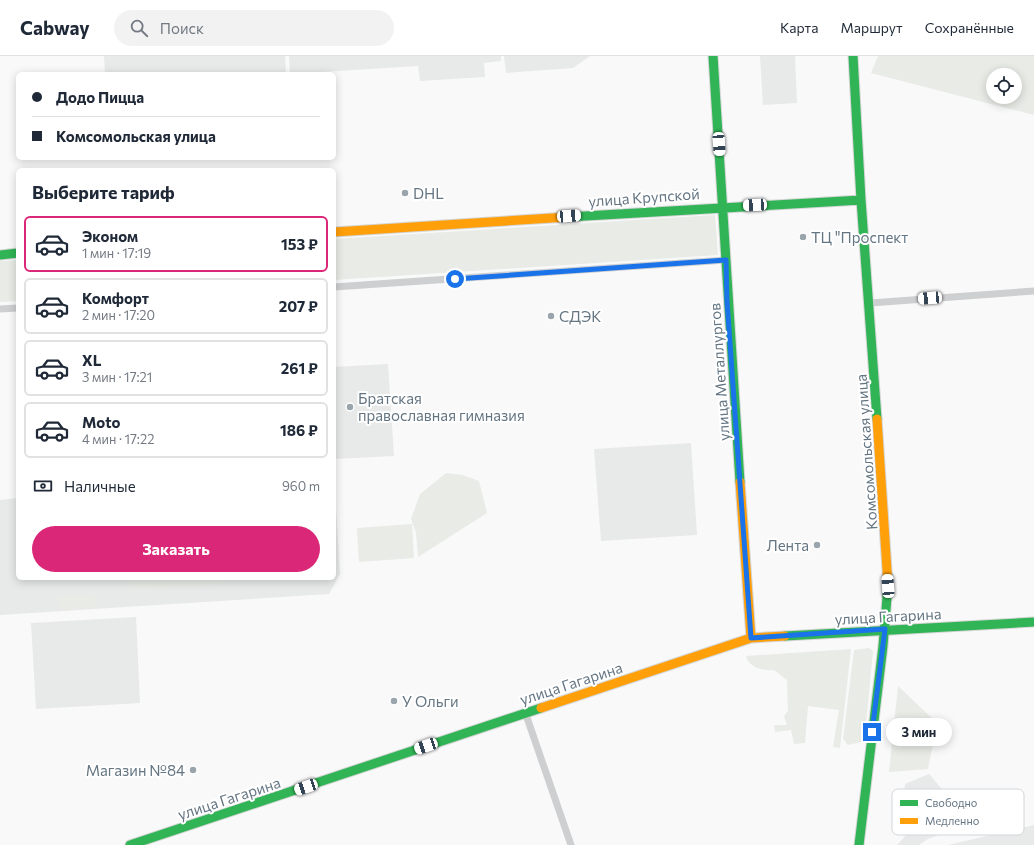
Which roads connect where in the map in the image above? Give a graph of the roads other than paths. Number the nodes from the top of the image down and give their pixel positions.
1 (713, 56) edge
2 (853, 56) edge
3 (861, 200) junction
4 (724, 207) junction
5 (336, 232) edge
6 (16, 253) edge
7 (0, 254) edge
8 (726, 260) junction
9 (336, 287) edge
10 (1034, 291) edge
11 (870, 302) junction
12 (16, 308) edge
13 (0, 309) edge
14 (1034, 622) edge
15 (885, 629) junction
16 (751, 638) junction
17 (525, 712) junction
18 (130, 845) edge
19 (571, 845) edge
20 (859, 845) edge

1 - 4 street, улица Металлургов
2 - 3 street, Комсомольская улица
3 - 4 street, улица Крупской
3 - 11 street, Комсомольская улица
4 - 5 street, улица Крупской
4 - 8 street, улица Металлургов
6 - 7 street
8 - 9 street
8 - 16 street, улица Металлургов
10 - 11 street
11 - 15 street, Комсомольская улица
12 - 13 street
14 - 15 street, улица Гагарина
15 - 16 street, улица Гагарина
15 - 20 street, Комсомольская улица
16 - 17 street, улица Гагарина
17 - 18 street, улица Гагарина
17 - 19 street

